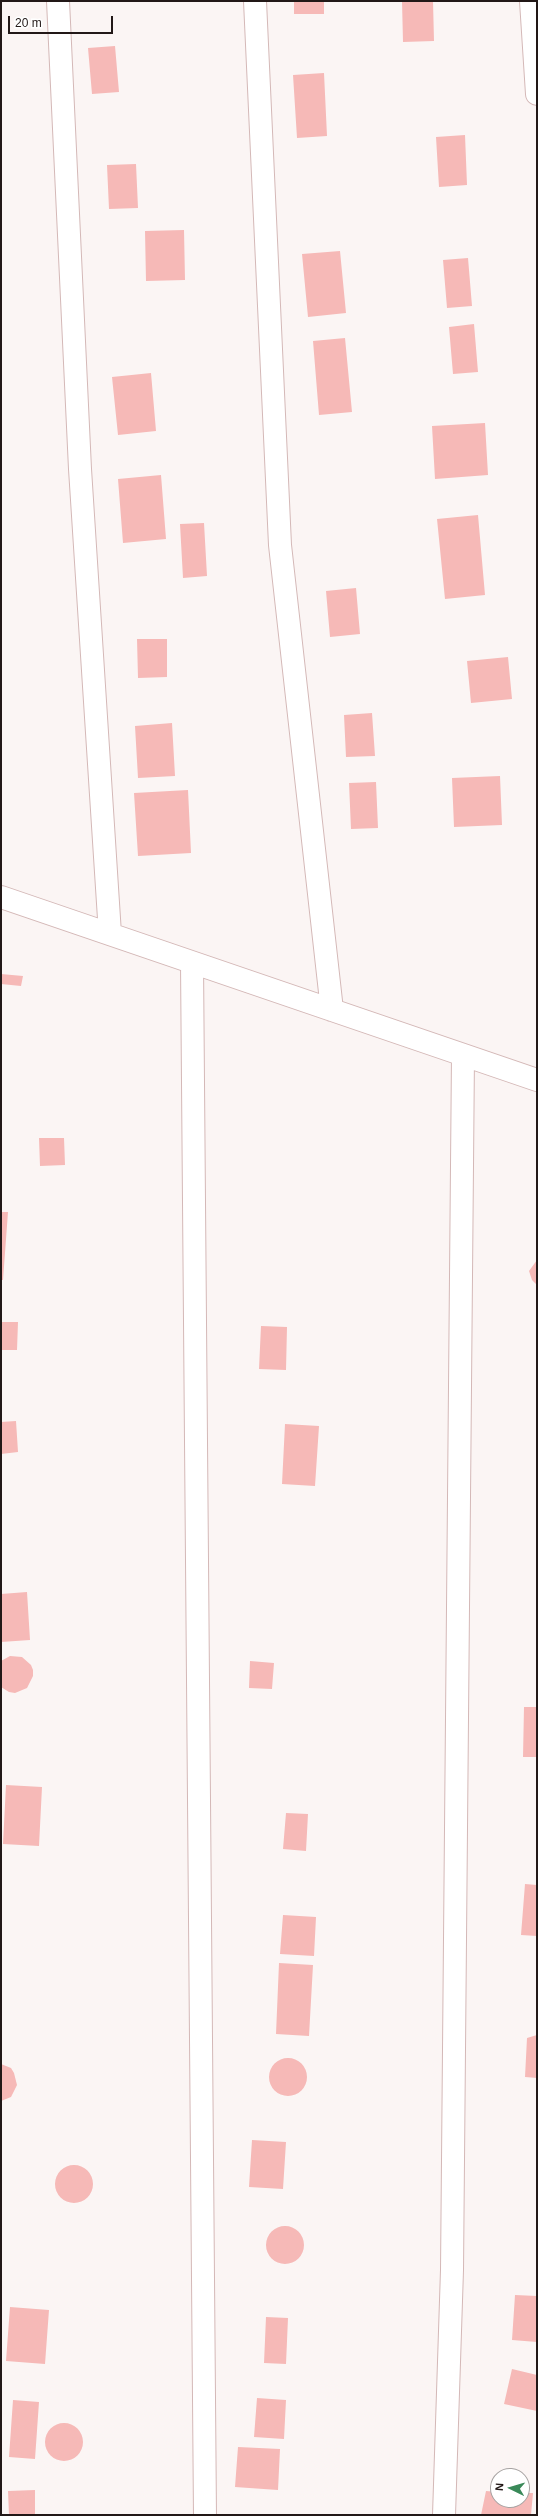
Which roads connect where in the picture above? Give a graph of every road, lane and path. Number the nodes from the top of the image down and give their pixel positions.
1 (58, 1) edge
2 (255, 1) edge
3 (531, 1) edge
4 (537, 94) edge
5 (1, 897) edge
6 (110, 934) junction
7 (192, 963) junction
8 (332, 1010) junction
9 (463, 1055) junction
10 (537, 1080) edge
11 (205, 2515) edge
12 (444, 2515) edge

1 - 6 street
2 - 8 street
3 - 4 street
5 - 6 street
6 - 7 street
7 - 8 street
7 - 11 street
8 - 9 street
9 - 10 street
9 - 12 street

